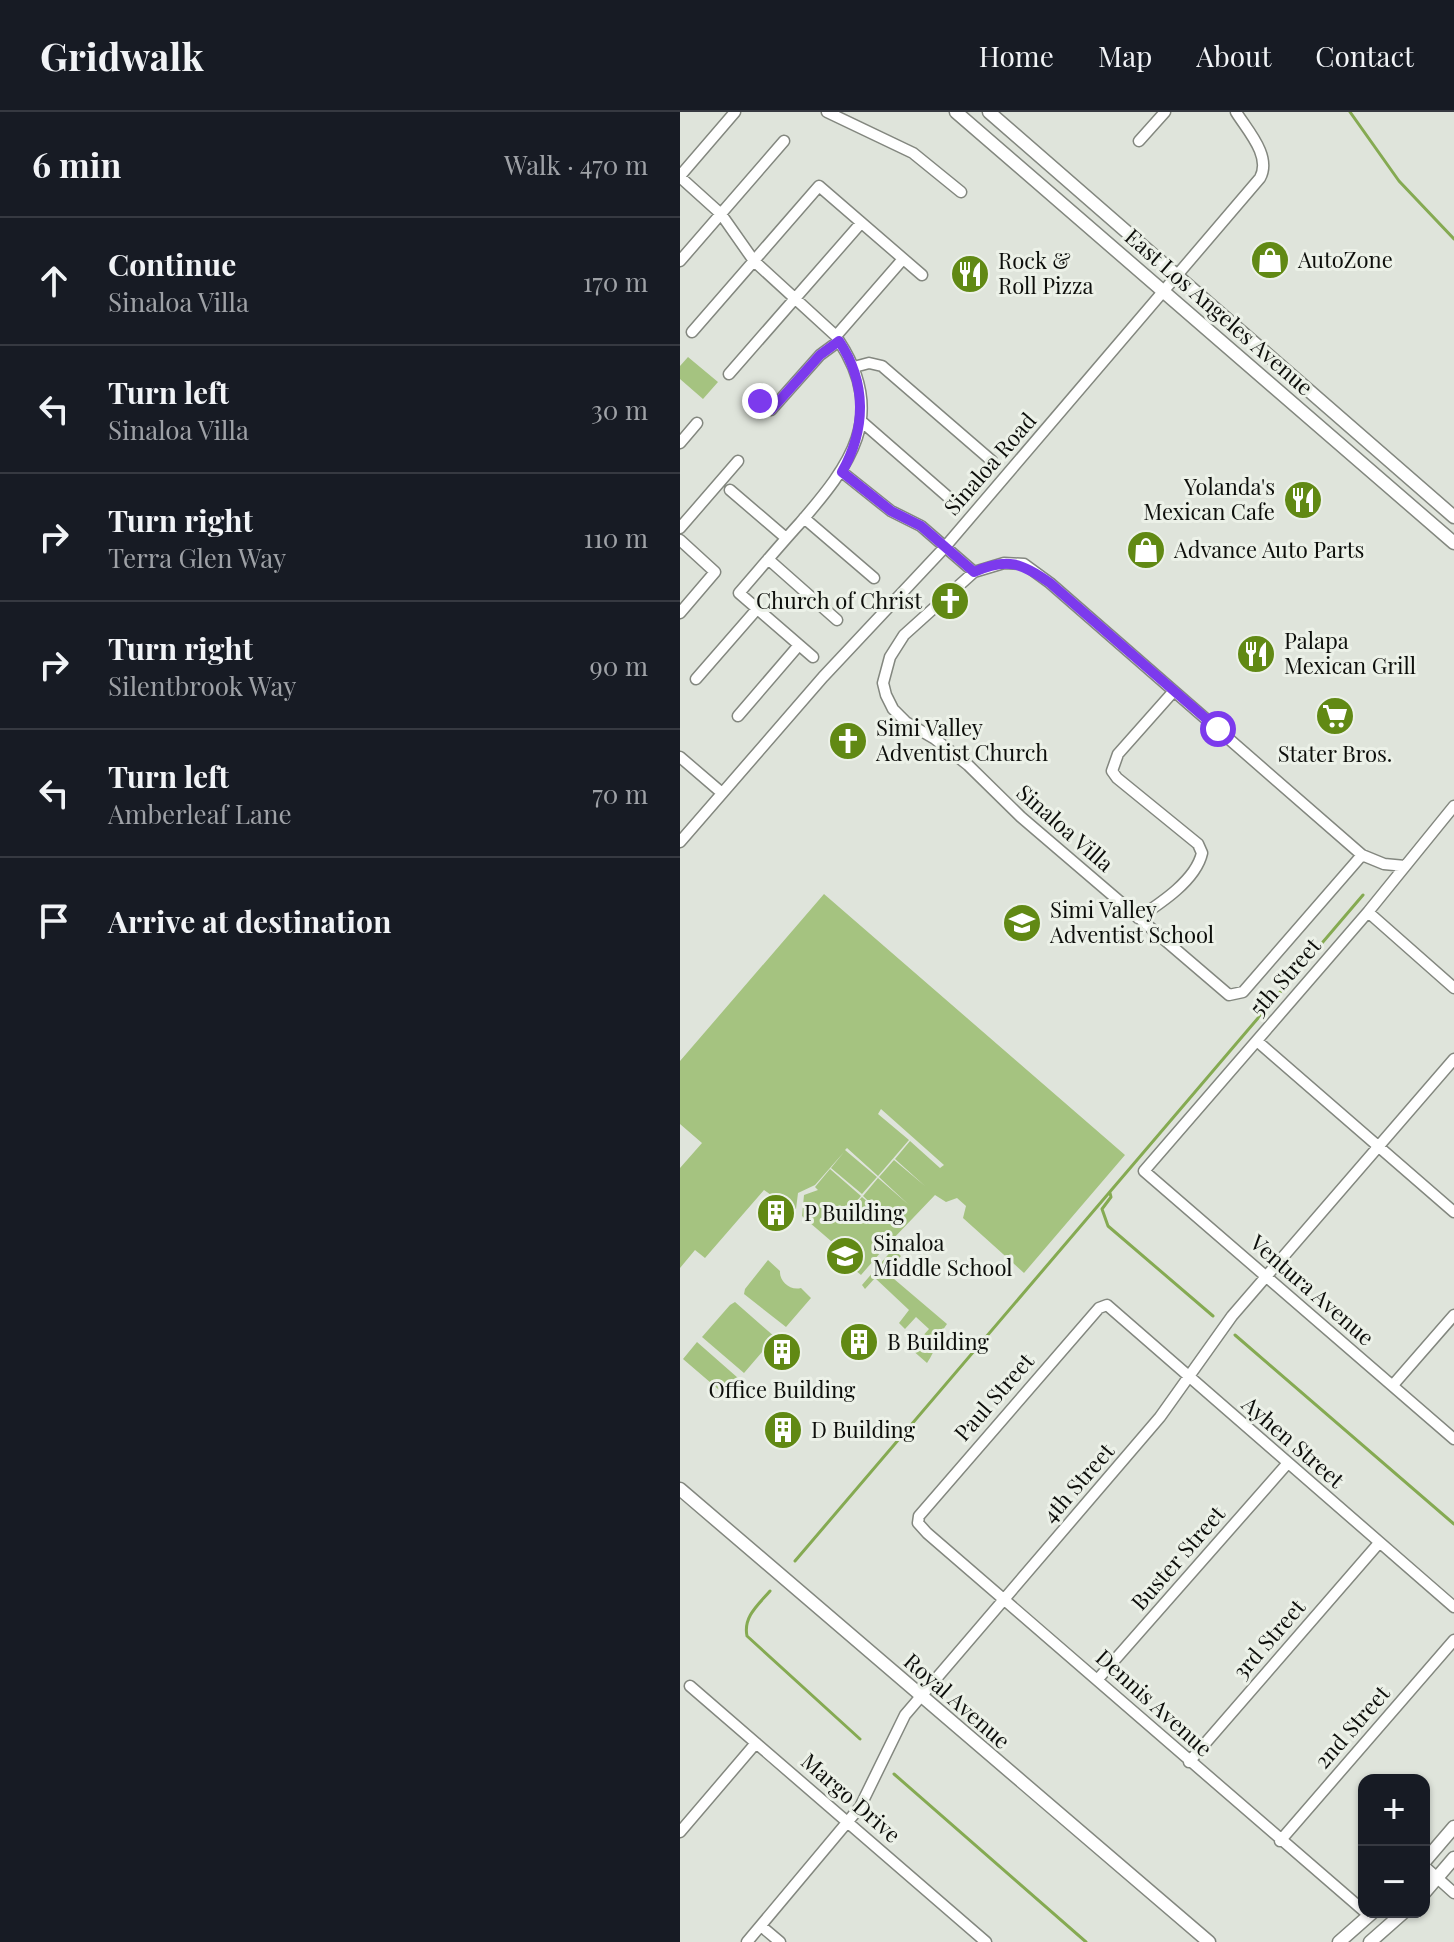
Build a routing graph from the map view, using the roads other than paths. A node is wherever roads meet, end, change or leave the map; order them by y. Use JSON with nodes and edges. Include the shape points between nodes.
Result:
{"nodes":[{"id":1,"x":735,"y":112,"type":"edge"},
{"id":2,"x":827,"y":112,"type":"edge"},
{"id":3,"x":956,"y":112,"type":"edge"},
{"id":4,"x":989,"y":112,"type":"edge"},
{"id":5,"x":1165,"y":112,"type":"edge"},
{"id":6,"x":1236,"y":112,"type":"edge"},
{"id":7,"x":784,"y":141,"type":"dead end"},
{"id":8,"x":1139,"y":141,"type":"dead end"},
{"id":9,"x":680,"y":176,"type":"edge"},
{"id":10,"x":961,"y":192,"type":"dead end"},
{"id":11,"x":721,"y":214,"type":"junction"},
{"id":12,"x":861,"y":223,"type":"junction"},
{"id":13,"x":903,"y":259,"type":"junction"},
{"id":14,"x":680,"y":261,"type":"edge"},
{"id":15,"x":754,"y":261,"type":"junction"},
{"id":16,"x":1177,"y":274,"type":"junction"},
{"id":17,"x":922,"y":275,"type":"dead end"},
{"id":18,"x":1164,"y":290,"type":"junction"},
{"id":19,"x":795,"y":298,"type":"junction"},
{"id":20,"x":692,"y":332,"type":"dead end"},
{"id":21,"x":838,"y":338,"type":"junction"},
{"id":22,"x":854,"y":367,"type":"junction"},
{"id":23,"x":729,"y":374,"type":"dead end"},
{"id":24,"x":760,"y":401,"type":"dead end"},
{"id":25,"x":861,"y":421,"type":"junction"},
{"id":26,"x":697,"y":423,"type":"dead end"},
{"id":27,"x":680,"y":443,"type":"edge"},
{"id":28,"x":738,"y":461,"type":"dead end"},
{"id":29,"x":992,"y":461,"type":"dead end"},
{"id":30,"x":842,"y":472,"type":"junction"},
{"id":31,"x":730,"y":490,"type":"dead end"},
{"id":32,"x":955,"y":503,"type":"dead end"},
{"id":33,"x":1454,"y":517,"type":"edge"},
{"id":34,"x":804,"y":518,"type":"junction"},
{"id":35,"x":680,"y":528,"type":"edge"},
{"id":36,"x":786,"y":538,"type":"junction"},
{"id":37,"x":680,"y":540,"type":"edge"},
{"id":38,"x":1454,"y":543,"type":"edge"},
{"id":39,"x":947,"y":548,"type":"junction"},
{"id":40,"x":768,"y":559,"type":"junction"},
{"id":41,"x":974,"y":572,"type":"junction"},
{"id":42,"x":874,"y":578,"type":"dead end"},
{"id":43,"x":757,"y":609,"type":"junction"},
{"id":44,"x":680,"y":613,"type":"edge"},
{"id":45,"x":837,"y":620,"type":"dead end"},
{"id":46,"x":799,"y":645,"type":"junction"},
{"id":47,"x":813,"y":657,"type":"dead end"},
{"id":48,"x":696,"y":679,"type":"dead end"},
{"id":49,"x":1173,"y":692,"type":"junction"},
{"id":50,"x":738,"y":716,"type":"dead end"},
{"id":51,"x":680,"y":757,"type":"edge"},
{"id":52,"x":722,"y":793,"type":"junction"},
{"id":53,"x":1454,"y":806,"type":"edge"},
{"id":54,"x":680,"y":842,"type":"edge"},
{"id":55,"x":1362,"y":855,"type":"junction"},
{"id":56,"x":1405,"y":866,"type":"junction"},
{"id":57,"x":1368,"y":912,"type":"junction"},
{"id":58,"x":1138,"y":918,"type":"junction"},
{"id":59,"x":1454,"y":988,"type":"edge"},
{"id":60,"x":1257,"y":1041,"type":"junction"},
{"id":61,"x":1454,"y":1059,"type":"edge"},
{"id":62,"x":1379,"y":1146,"type":"junction"},
{"id":63,"x":1144,"y":1171,"type":"joint"},
{"id":64,"x":1454,"y":1212,"type":"edge"},
{"id":65,"x":1266,"y":1276,"type":"junction"},
{"id":66,"x":1107,"y":1305,"type":"joint"},
{"id":67,"x":1454,"y":1315,"type":"edge"},
{"id":68,"x":1188,"y":1376,"type":"junction"},
{"id":69,"x":1393,"y":1385,"type":"junction"},
{"id":70,"x":1454,"y":1439,"type":"edge"},
{"id":71,"x":1287,"y":1464,"type":"junction"},
{"id":72,"x":680,"y":1489,"type":"edge"},
{"id":73,"x":918,"y":1523,"type":"joint"},
{"id":74,"x":1379,"y":1543,"type":"junction"},
{"id":75,"x":1005,"y":1598,"type":"junction"},
{"id":76,"x":1454,"y":1607,"type":"edge"},
{"id":77,"x":1454,"y":1640,"type":"edge"},
{"id":78,"x":1098,"y":1679,"type":"junction"},
{"id":79,"x":690,"y":1686,"type":"dead end"},
{"id":80,"x":920,"y":1696,"type":"junction"},
{"id":81,"x":756,"y":1743,"type":"junction"},
{"id":82,"x":1189,"y":1762,"type":"junction"},
{"id":83,"x":848,"y":1821,"type":"junction"},
{"id":84,"x":1454,"y":1827,"type":"edge"},
{"id":85,"x":680,"y":1832,"type":"edge"},
{"id":86,"x":1280,"y":1841,"type":"junction"},
{"id":87,"x":1430,"y":1857,"type":"edge"},
{"id":88,"x":1454,"y":1858,"type":"edge"},
{"id":89,"x":1430,"y":1870,"type":"edge"},
{"id":90,"x":1437,"y":1878,"type":"junction"},
{"id":91,"x":1430,"y":1886,"type":"edge"},
{"id":92,"x":1454,"y":1893,"type":"edge"},
{"id":93,"x":1358,"y":1904,"type":"edge"},
{"id":94,"x":1362,"y":1918,"type":"edge"},
{"id":95,"x":1397,"y":1918,"type":"edge"},
{"id":96,"x":761,"y":1926,"type":"junction"},
{"id":97,"x":747,"y":1942,"type":"edge"},
{"id":98,"x":780,"y":1942,"type":"edge"},
{"id":99,"x":986,"y":1942,"type":"edge"},
{"id":100,"x":1209,"y":1942,"type":"edge"},
{"id":101,"x":1339,"y":1942,"type":"edge"},
{"id":102,"x":1370,"y":1942,"type":"edge"}],
"edges":[{"from":1,"to":9,"type":"street"},
{"from":2,"to":10,"type":"street","via":[[913,153]]},
{"from":3,"to":18,"type":"main road","name":"East Los Angeles Avenue"},
{"from":4,"to":16,"type":"main road","name":"East Los Angeles Avenue"},
{"from":5,"to":8,"type":"street"},
{"from":6,"to":16,"type":"street","name":"Sinaloa Road","via":[[1263,157],[1264,171]]},
{"from":7,"to":11,"type":"street"},
{"from":9,"to":11,"type":"street"},
{"from":11,"to":14,"type":"street"},
{"from":11,"to":15,"type":"street"},
{"from":12,"to":13,"type":"street"},
{"from":12,"to":15,"type":"street","via":[[819,186]]},
{"from":12,"to":19,"type":"street"},
{"from":13,"to":17,"type":"street"},
{"from":13,"to":21,"type":"street"},
{"from":15,"to":19,"type":"street"},
{"from":15,"to":20,"type":"street"},
{"from":16,"to":18,"type":"street","name":"Sinaloa Road"},
{"from":16,"to":33,"type":"main road","name":"East Los Angeles Avenue"},
{"from":18,"to":38,"type":"main road","name":"East Los Angeles Avenue"},
{"from":18,"to":39,"type":"street","name":"Sinaloa Road"},
{"from":19,"to":21,"type":"street"},
{"from":19,"to":23,"type":"street"},
{"from":21,"to":22,"type":"street"},
{"from":21,"to":24,"type":"street","via":[[771,410]]},
{"from":22,"to":25,"type":"street"},
{"from":22,"to":29,"type":"street","via":[[882,366]]},
{"from":25,"to":30,"type":"street"},
{"from":25,"to":32,"type":"street"},
{"from":26,"to":27,"type":"street"},
{"from":28,"to":35,"type":"street"},
{"from":30,"to":34,"type":"street"},
{"from":30,"to":39,"type":"street"},
{"from":31,"to":36,"type":"street"},
{"from":34,"to":36,"type":"street"},
{"from":34,"to":42,"type":"street"},
{"from":36,"to":40,"type":"street"},
{"from":37,"to":44,"type":"street","via":[[715,572]]},
{"from":39,"to":41,"type":"street"},
{"from":39,"to":52,"type":"street","name":"Sinaloa Road","via":[[830,669]]},
{"from":40,"to":43,"type":"street","via":[[739,593]]},
{"from":40,"to":45,"type":"street"},
{"from":41,"to":49,"type":"street","name":"Sinaloa Villa","via":[[1004,563],[1024,564]]},
{"from":41,"to":58,"type":"street","name":"Sinaloa Villa","via":[[904,635],[890,657],[883,683],[886,695],[906,722],[968,765]]},
{"from":43,"to":46,"type":"street"},
{"from":43,"to":48,"type":"street"},
{"from":46,"to":47,"type":"street"},
{"from":46,"to":50,"type":"street"},
{"from":49,"to":55,"type":"street","name":"Sinaloa Villa"},
{"from":49,"to":58,"type":"street","via":[[1118,754],[1112,771],[1202,853],[1194,871]]},
{"from":51,"to":52,"type":"street"},
{"from":52,"to":54,"type":"street","name":"Sinaloa Road"},
{"from":53,"to":56,"type":"street","name":"5th Street"},
{"from":55,"to":56,"type":"street","name":"Sinaloa Villa"},
{"from":55,"to":58,"type":"street","name":"Sinaloa Villa","via":[[1235,995],[1222,990]]},
{"from":56,"to":57,"type":"street","name":"5th Street"},
{"from":57,"to":59,"type":"street"},
{"from":57,"to":60,"type":"street","name":"5th Street"},
{"from":60,"to":62,"type":"street"},
{"from":60,"to":63,"type":"street","name":"5th Street"},
{"from":61,"to":62,"type":"street","name":"4th Street"},
{"from":62,"to":64,"type":"street"},
{"from":62,"to":65,"type":"street","name":"4th Street"},
{"from":63,"to":65,"type":"street","name":"Ventura Avenue"},
{"from":65,"to":68,"type":"street","name":"4th Street"},
{"from":65,"to":69,"type":"street","name":"Ventura Avenue"},
{"from":66,"to":68,"type":"street","name":"Ayhen Street"},
{"from":66,"to":73,"type":"street","name":"Paul Street","via":[[924,1509]]},
{"from":67,"to":69,"type":"street"},
{"from":68,"to":71,"type":"street","name":"Ayhen Street"},
{"from":68,"to":75,"type":"street","name":"4th Street","via":[[1160,1417]]},
{"from":69,"to":70,"type":"street","name":"Ventura Avenue"},
{"from":71,"to":74,"type":"street","name":"Ayhen Street"},
{"from":71,"to":78,"type":"street","name":"Buster Street"},
{"from":72,"to":80,"type":"main road","name":"Royal Avenue"},
{"from":73,"to":75,"type":"street","name":"Dennis Avenue"},
{"from":74,"to":76,"type":"street","name":"Ayhen Street"},
{"from":74,"to":82,"type":"street","name":"3rd Street"},
{"from":75,"to":78,"type":"street","name":"Dennis Avenue"},
{"from":75,"to":80,"type":"street","name":"4th Street"},
{"from":77,"to":86,"type":"street","name":"2nd Street"},
{"from":78,"to":82,"type":"street","name":"Dennis Avenue"},
{"from":79,"to":81,"type":"street","name":"Margo Drive"},
{"from":80,"to":83,"type":"street","name":"4th Street","via":[[896,1728],[870,1789]]},
{"from":80,"to":100,"type":"main road","name":"Royal Avenue"},
{"from":81,"to":83,"type":"street","name":"Margo Drive"},
{"from":81,"to":85,"type":"street"},
{"from":82,"to":86,"type":"street","name":"Dennis Avenue"},
{"from":83,"to":96,"type":"street","name":"4th Street"},
{"from":83,"to":99,"type":"street","name":"Margo Drive"},
{"from":84,"to":87,"type":"main road"},
{"from":86,"to":93,"type":"street","name":"Dennis Avenue"},
{"from":88,"to":90,"type":"main road"},
{"from":89,"to":90,"type":"street"},
{"from":90,"to":91,"type":"main road"},
{"from":90,"to":92,"type":"street"},
{"from":94,"to":101,"type":"main road"},
{"from":95,"to":102,"type":"main road"},
{"from":96,"to":97,"type":"street","name":"4th Street"},
{"from":96,"to":98,"type":"street"}]}
